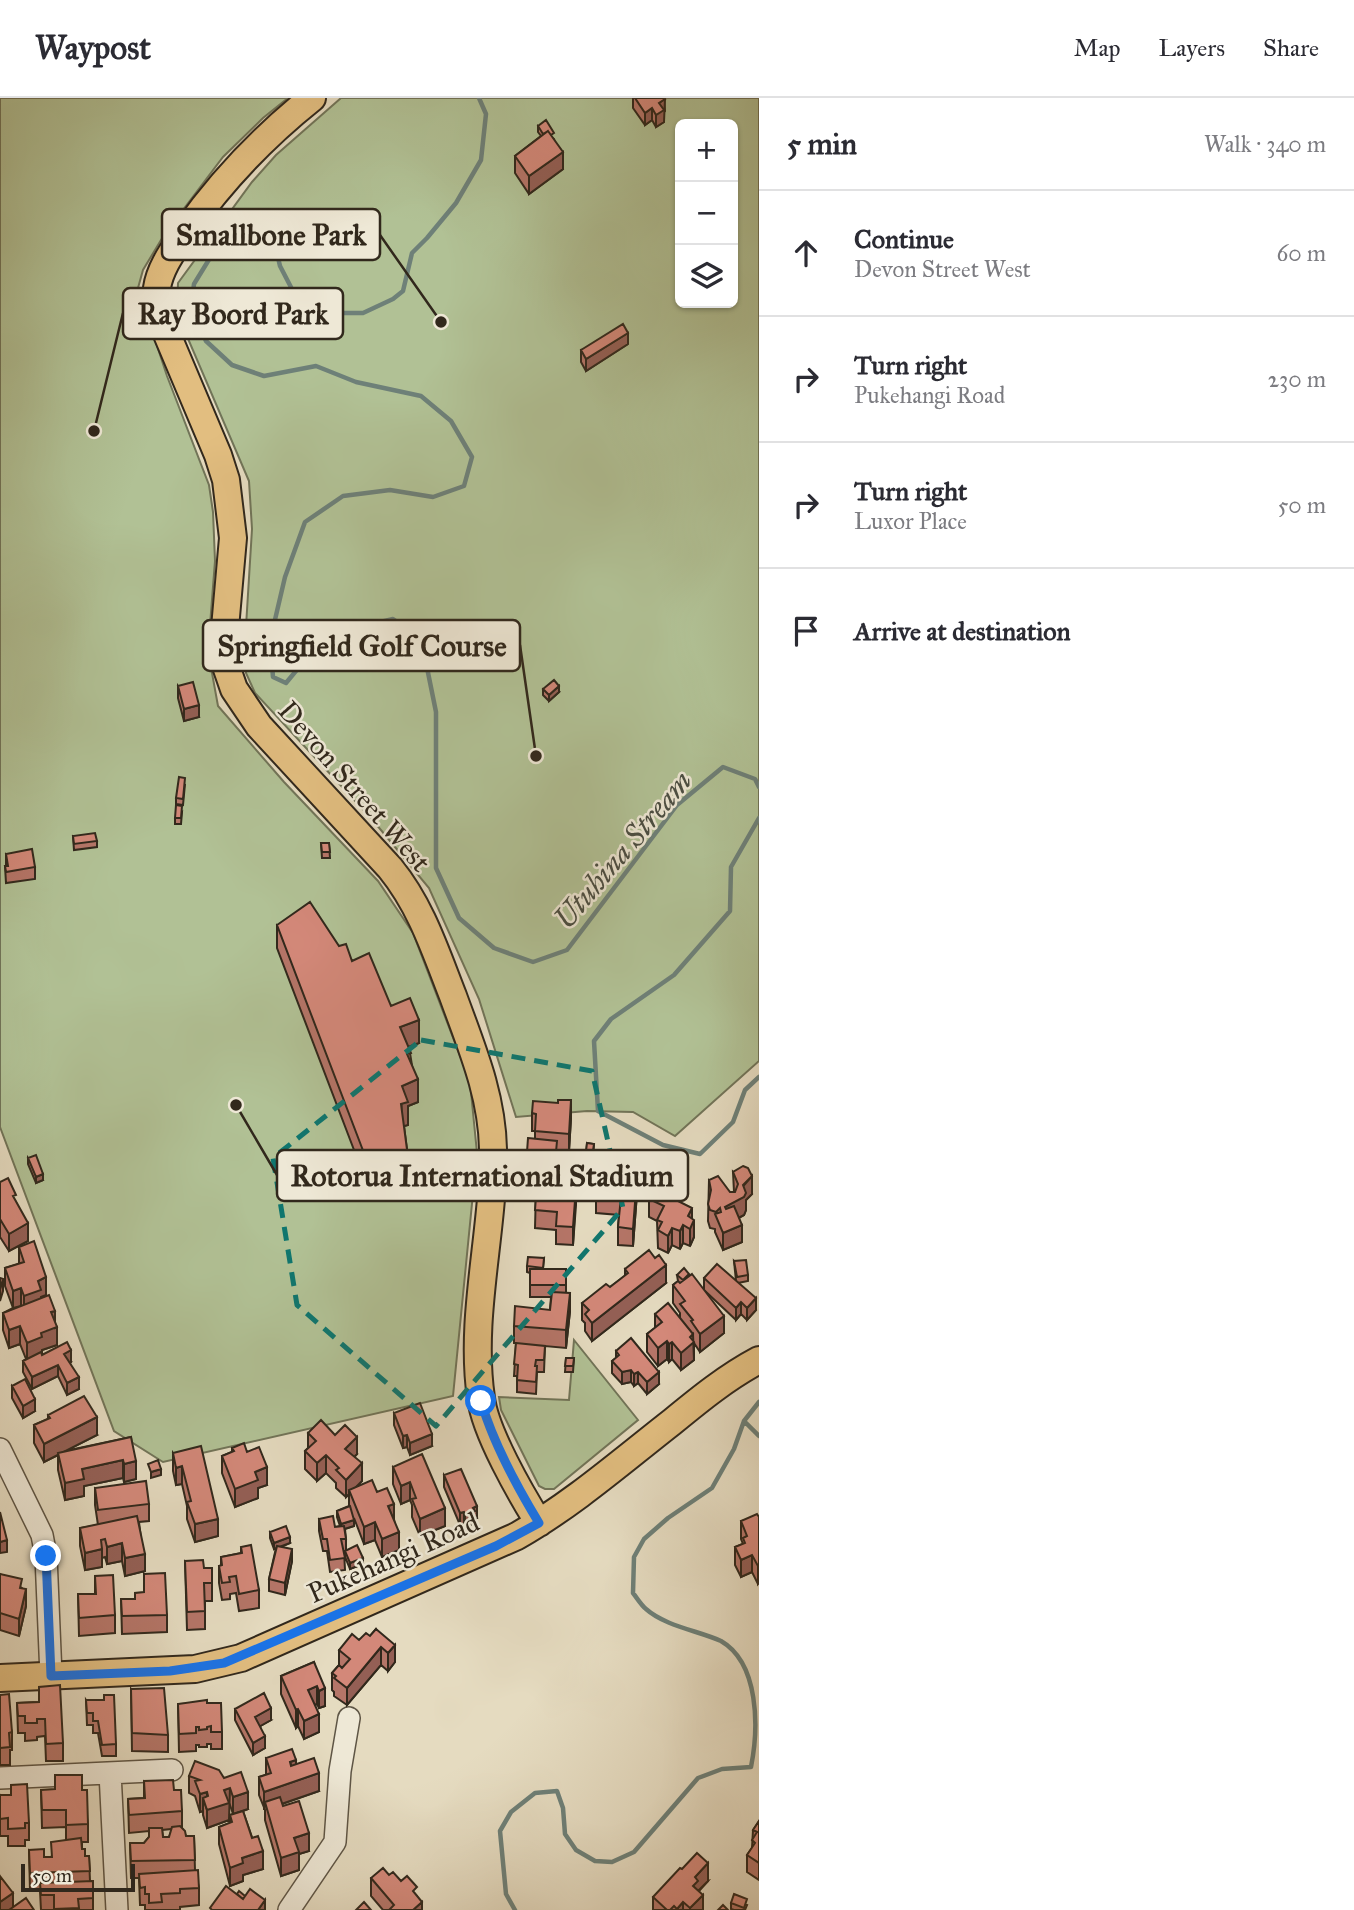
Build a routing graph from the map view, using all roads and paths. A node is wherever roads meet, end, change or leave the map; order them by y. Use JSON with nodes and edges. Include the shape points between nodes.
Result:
{"nodes":[{"id":1,"x":312,"y":98,"type":"edge"},
{"id":2,"x":759,"y":1360,"type":"edge"},
{"id":3,"x":0,"y":1449,"type":"edge"},
{"id":4,"x":539,"y":1523,"type":"junction"},
{"id":5,"x":51,"y":1676,"type":"junction"},
{"id":6,"x":0,"y":1678,"type":"edge"},
{"id":7,"x":349,"y":1718,"type":"dead end"},
{"id":8,"x":172,"y":1770,"type":"dead end"},
{"id":9,"x":110,"y":1773,"type":"junction"},
{"id":10,"x":0,"y":1778,"type":"edge"},
{"id":11,"x":117,"y":1910,"type":"edge"},
{"id":12,"x":289,"y":1910,"type":"edge"}],
"edges":[{"from":1,"to":4,"type":"main road","name":"Devon Street West","via":[[256,145],[196,217],[161,273],[157,306],[226,480],[233,538],[224,639],[234,689],[259,726],[407,890],[426,925],[481,1073],[493,1150],[477,1357],[481,1401],[487,1423]]},
{"from":2,"to":4,"type":"main road","name":"Pukehangi Road","via":[[722,1382]]},
{"from":3,"to":5,"type":"street","via":[[42,1535]]},
{"from":4,"to":5,"type":"main road","name":"Pukehangi Road","via":[[496,1546],[224,1663],[170,1671]]},
{"from":5,"to":6,"type":"main road","name":"Pukehangi Road"},
{"from":7,"to":12,"type":"street","via":[[335,1842]]},
{"from":8,"to":9,"type":"street"},
{"from":9,"to":10,"type":"street"},
{"from":9,"to":11,"type":"street"}]}
